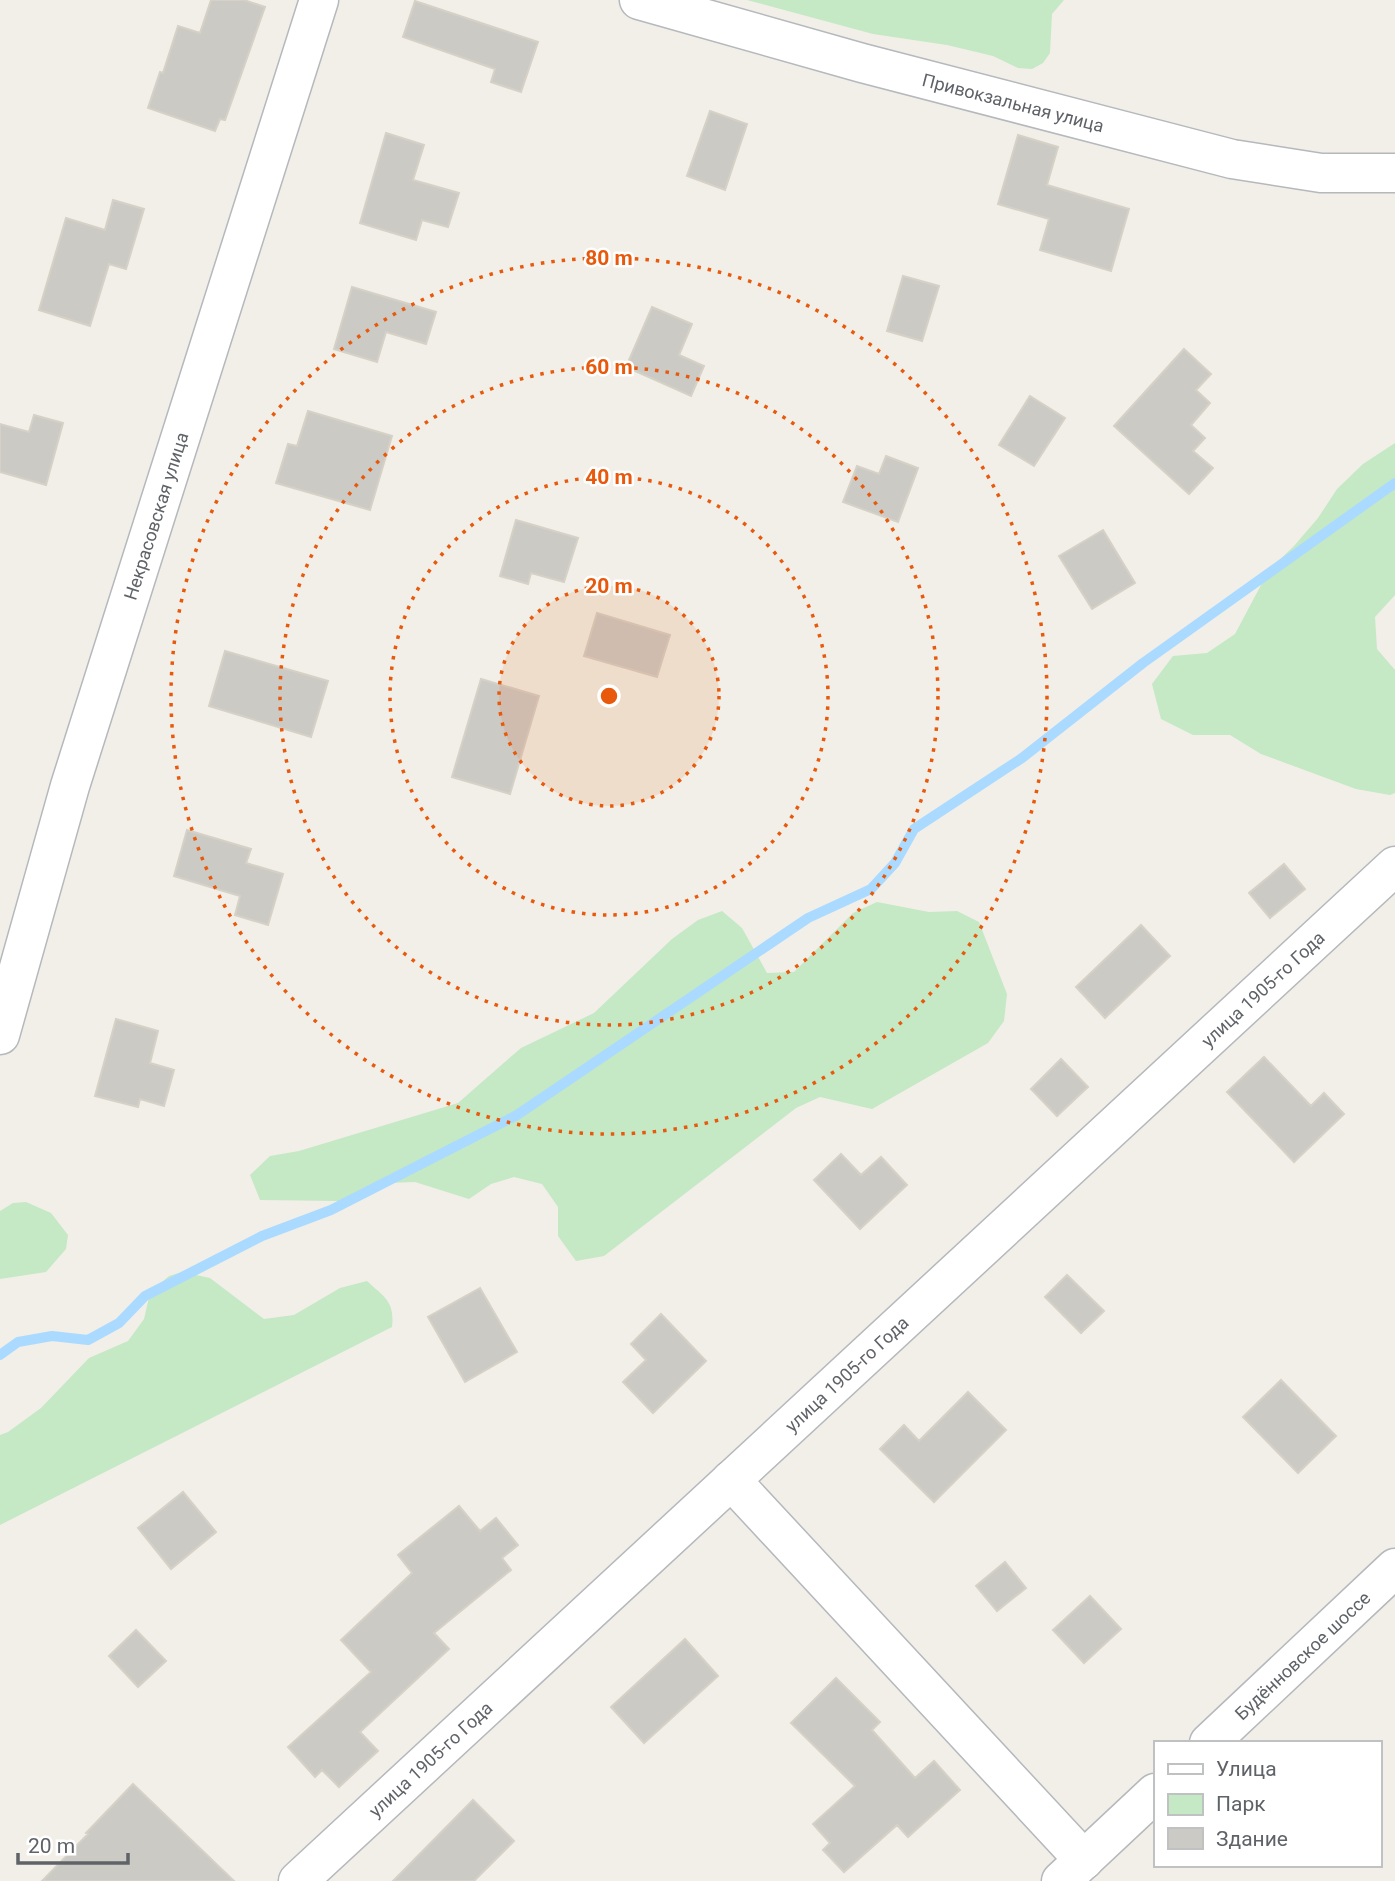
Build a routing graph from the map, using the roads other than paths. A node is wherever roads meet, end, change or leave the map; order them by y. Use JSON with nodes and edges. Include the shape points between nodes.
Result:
{"nodes":[{"id":1,"x":319,"y":0,"type":"edge"},
{"id":2,"x":639,"y":0,"type":"edge"},
{"id":3,"x":1395,"y":173,"type":"edge"},
{"id":4,"x":1395,"y":866,"type":"edge"},
{"id":5,"x":0,"y":1035,"type":"edge"},
{"id":6,"x":731,"y":1480,"type":"junction"},
{"id":7,"x":1395,"y":1568,"type":"edge"},
{"id":8,"x":1211,"y":1741,"type":"edge"},
{"id":9,"x":1154,"y":1794,"type":"edge"},
{"id":10,"x":1073,"y":1870,"type":"edge"},
{"id":11,"x":298,"y":1881,"type":"edge"}],
"edges":[{"from":1,"to":5,"type":"street","name":"Некрасовская улица","via":[[70,786]]},
{"from":2,"to":3,"type":"street","name":"Привокзальная улица","via":[[862,64],[1232,159],[1321,173]]},
{"from":4,"to":6,"type":"street","name":"улица 1905-го Года"},
{"from":6,"to":10,"type":"street"},
{"from":6,"to":11,"type":"street","name":"улица 1905-го Года"},
{"from":7,"to":8,"type":"street","name":"Будённовское шоссе"},
{"from":9,"to":10,"type":"street"}]}
